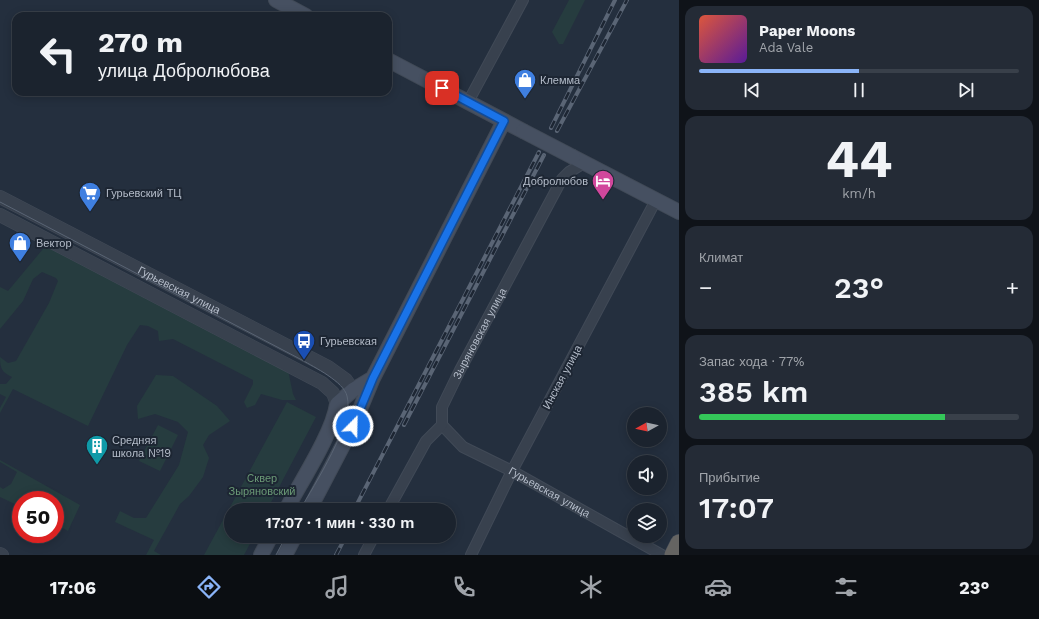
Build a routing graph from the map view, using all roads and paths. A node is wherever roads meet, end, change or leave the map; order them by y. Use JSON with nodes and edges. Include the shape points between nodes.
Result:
{"nodes":[{"id":1,"x":276,"y":0,"type":"edge"},
{"id":2,"x":523,"y":0,"type":"edge"},
{"id":3,"x":298,"y":12,"type":"edge"},
{"id":4,"x":392,"y":62,"type":"edge"},
{"id":5,"x":468,"y":102,"type":"junction"},
{"id":6,"x":504,"y":121,"type":"junction"},
{"id":7,"x":578,"y":160,"type":"junction"},
{"id":8,"x":0,"y":197,"type":"edge"},
{"id":9,"x":656,"y":200,"type":"junction"},
{"id":10,"x":679,"y":212,"type":"edge"},
{"id":11,"x":0,"y":215,"type":"edge"},
{"id":12,"x":373,"y":378,"type":"junction"},
{"id":13,"x":353,"y":390,"type":"junction"},
{"id":14,"x":336,"y":404,"type":"junction"},
{"id":15,"x":442,"y":425,"type":"junction"},
{"id":16,"x":353,"y":426,"type":"junction"},
{"id":17,"x":512,"y":471,"type":"junction"},
{"id":18,"x":290,"y":503,"type":"edge"},
{"id":19,"x":313,"y":503,"type":"edge"},
{"id":20,"x":392,"y":503,"type":"edge"},
{"id":21,"x":267,"y":543,"type":"edge"},
{"id":22,"x":291,"y":543,"type":"edge"},
{"id":23,"x":370,"y":543,"type":"edge"},
{"id":24,"x":679,"y":543,"type":"edge"},
{"id":25,"x":261,"y":555,"type":"edge"},
{"id":26,"x":285,"y":555,"type":"edge"},
{"id":27,"x":364,"y":555,"type":"edge"},
{"id":28,"x":471,"y":555,"type":"edge"},
{"id":29,"x":662,"y":555,"type":"edge"},
{"id":30,"x":673,"y":555,"type":"edge"}],
"edges":[{"from":1,"to":3,"type":"main road"},
{"from":2,"to":5,"type":"street"},
{"from":4,"to":5,"type":"main road"},
{"from":5,"to":6,"type":"main road"},
{"from":6,"to":7,"type":"main road","bridge":true},
{"from":6,"to":12,"type":"main road"},
{"from":7,"to":9,"type":"main road"},
{"from":7,"to":15,"type":"street","name":"Зыряновская улица","via":[[558,186],[460,370],[442,408]]},
{"from":8,"to":13,"type":"street","name":"Гурьевская улица","via":[[328,367],[346,380]]},
{"from":9,"to":10,"type":"main road"},
{"from":9,"to":17,"type":"street","name":"Инская улица"},
{"from":11,"to":14,"type":"street","name":"Гурьевская улица","via":[[322,383],[333,392]]},
{"from":12,"to":13,"type":"main road"},
{"from":12,"to":16,"type":"main road"},
{"from":13,"to":14,"type":"main road"},
{"from":13,"to":16,"type":"main road"},
{"from":14,"to":18,"type":"main road","via":[[336,413],[325,438]]},
{"from":15,"to":17,"type":"street","name":"Гурьевская улица","via":[[463,447]]},
{"from":15,"to":20,"type":"street","via":[[426,441]]},
{"from":16,"to":19,"type":"main road"},
{"from":17,"to":28,"type":"street","name":"Инская улица"},
{"from":17,"to":29,"type":"street","name":"Гурьевская улица"},
{"from":21,"to":25,"type":"main road"},
{"from":22,"to":26,"type":"main road"},
{"from":23,"to":27,"type":"street"},
{"from":24,"to":30,"type":"highway"}]}
